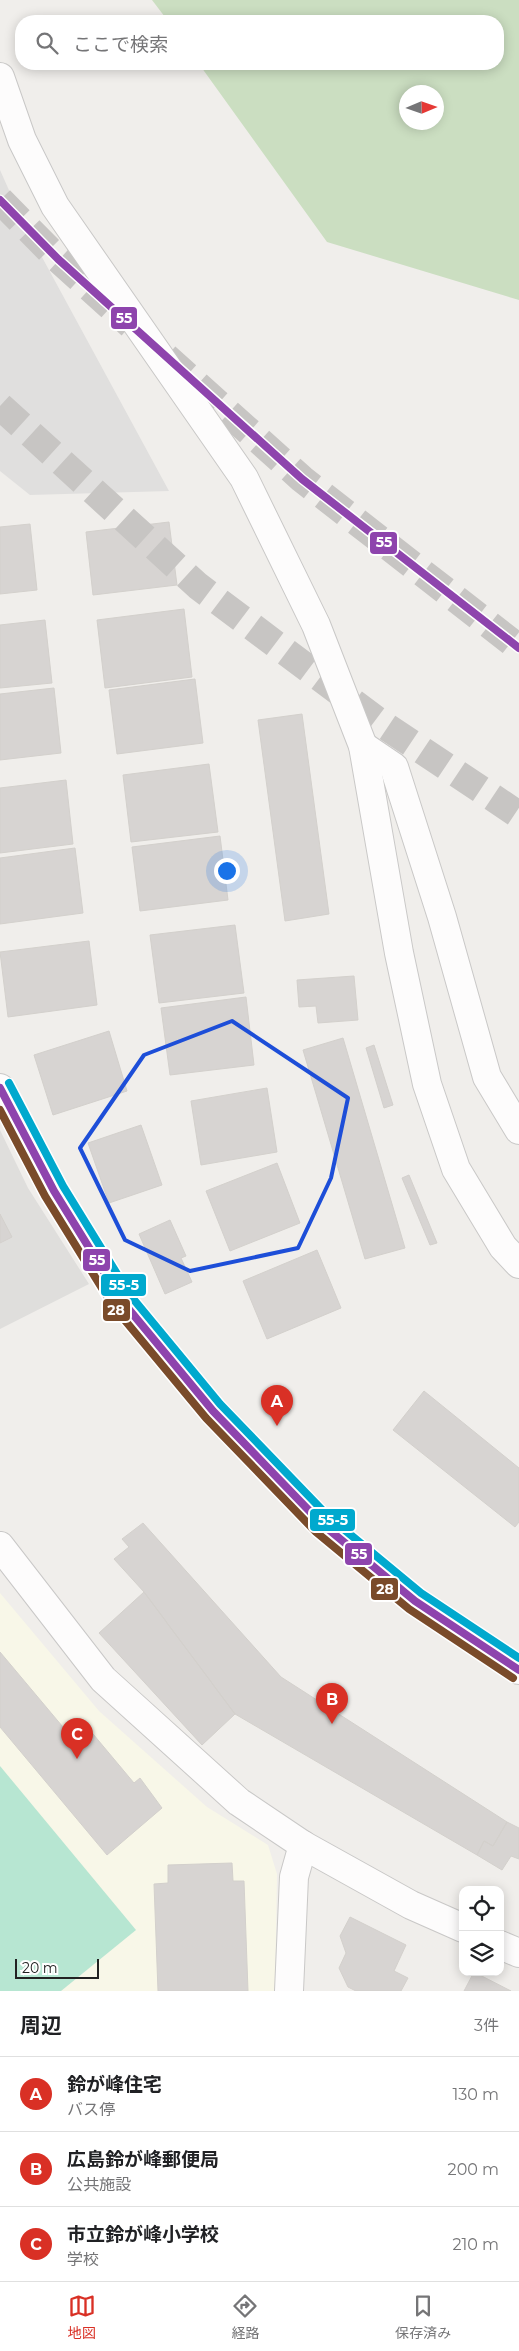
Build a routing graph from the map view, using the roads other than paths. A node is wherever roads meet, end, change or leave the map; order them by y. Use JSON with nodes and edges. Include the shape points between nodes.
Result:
{"nodes":[{"id":1,"x":0,"y":77,"type":"edge"},
{"id":2,"x":363,"y":746,"type":"junction"},
{"id":3,"x":0,"y":1088,"type":"edge"},
{"id":4,"x":519,"y":1130,"type":"edge"},
{"id":5,"x":519,"y":1264,"type":"edge"},
{"id":6,"x":0,"y":1546,"type":"edge"},
{"id":7,"x":519,"y":1670,"type":"edge"},
{"id":8,"x":303,"y":1845,"type":"junction"},
{"id":9,"x":459,"y":1926,"type":"edge"},
{"id":10,"x":504,"y":1947,"type":"edge"},
{"id":11,"x":519,"y":1953,"type":"edge"},
{"id":12,"x":289,"y":1991,"type":"edge"}],
"edges":[{"from":1,"to":2,"type":"street","via":[[22,140],[55,206],[244,478],[316,625]]},
{"from":2,"to":4,"type":"street","via":[[394,767],[442,917],[487,1077]]},
{"from":2,"to":5,"type":"street","via":[[399,953],[427,1084],[456,1169],[503,1247]]},
{"from":3,"to":7,"type":"street","via":[[54,1191],[122,1301],[213,1411],[322,1524],[415,1601]]},
{"from":6,"to":8,"type":"street","via":[[103,1679],[239,1802]]},
{"from":8,"to":9,"type":"street","via":[[411,1905]]},
{"from":8,"to":12,"type":"street","via":[[294,1877]]},
{"from":10,"to":11,"type":"street"}]}
